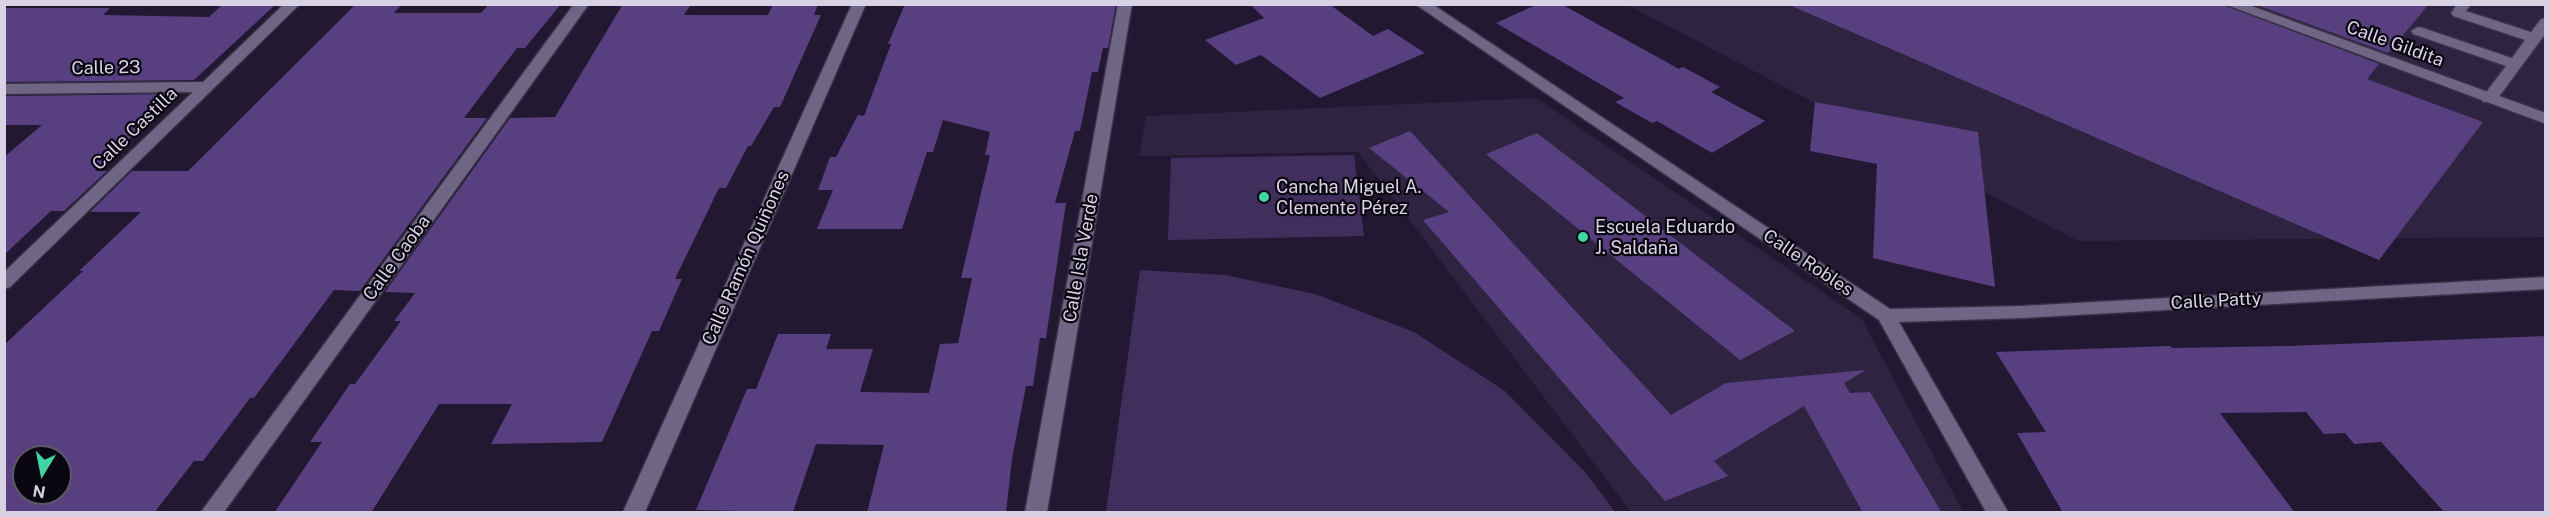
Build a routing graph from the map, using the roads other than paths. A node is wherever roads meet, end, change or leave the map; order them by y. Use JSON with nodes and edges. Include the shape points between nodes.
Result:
{"nodes":[{"id":1,"x":293,"y":4,"type":"edge"},
{"id":2,"x":582,"y":4,"type":"edge"},
{"id":3,"x":859,"y":4,"type":"edge"},
{"id":4,"x":1125,"y":4,"type":"edge"},
{"id":5,"x":1422,"y":4,"type":"edge"},
{"id":6,"x":2231,"y":4,"type":"edge"},
{"id":7,"x":2464,"y":4,"type":"edge"},
{"id":8,"x":2546,"y":22,"type":"edge"},
{"id":9,"x":2418,"y":31,"type":"dead end"},
{"id":10,"x":2534,"y":38,"type":"junction"},
{"id":11,"x":2514,"y":64,"type":"junction"},
{"id":12,"x":207,"y":87,"type":"junction"},
{"id":13,"x":4,"y":89,"type":"edge"},
{"id":14,"x":2489,"y":99,"type":"junction"},
{"id":15,"x":2546,"y":119,"type":"edge"},
{"id":16,"x":4,"y":283,"type":"edge"},
{"id":17,"x":2546,"y":283,"type":"edge"},
{"id":18,"x":1886,"y":316,"type":"junction"},
{"id":19,"x":212,"y":513,"type":"edge"},
{"id":20,"x":634,"y":513,"type":"edge"},
{"id":21,"x":1036,"y":513,"type":"edge"},
{"id":22,"x":1997,"y":513,"type":"edge"}],
"edges":[{"from":1,"to":12,"type":"street","name":"Calle Castilla"},
{"from":2,"to":19,"type":"street","name":"Calle Caoba"},
{"from":3,"to":20,"type":"street","name":"Calle Ramón Quiñones"},
{"from":4,"to":21,"type":"street","name":"Calle Isla Verde"},
{"from":5,"to":18,"type":"street","name":"Calle Robles"},
{"from":6,"to":14,"type":"street","name":"Calle Gildita"},
{"from":7,"to":10,"type":"street","via":[[2458,13]]},
{"from":8,"to":10,"type":"street"},
{"from":9,"to":11,"type":"street"},
{"from":10,"to":11,"type":"street"},
{"from":11,"to":14,"type":"street"},
{"from":12,"to":13,"type":"street","name":"Calle 23"},
{"from":12,"to":16,"type":"street","name":"Calle Castilla"},
{"from":14,"to":15,"type":"street","name":"Calle Gildita"},
{"from":17,"to":18,"type":"street","name":"Calle Patty"},
{"from":18,"to":22,"type":"street","name":"Calle Robles"}]}
